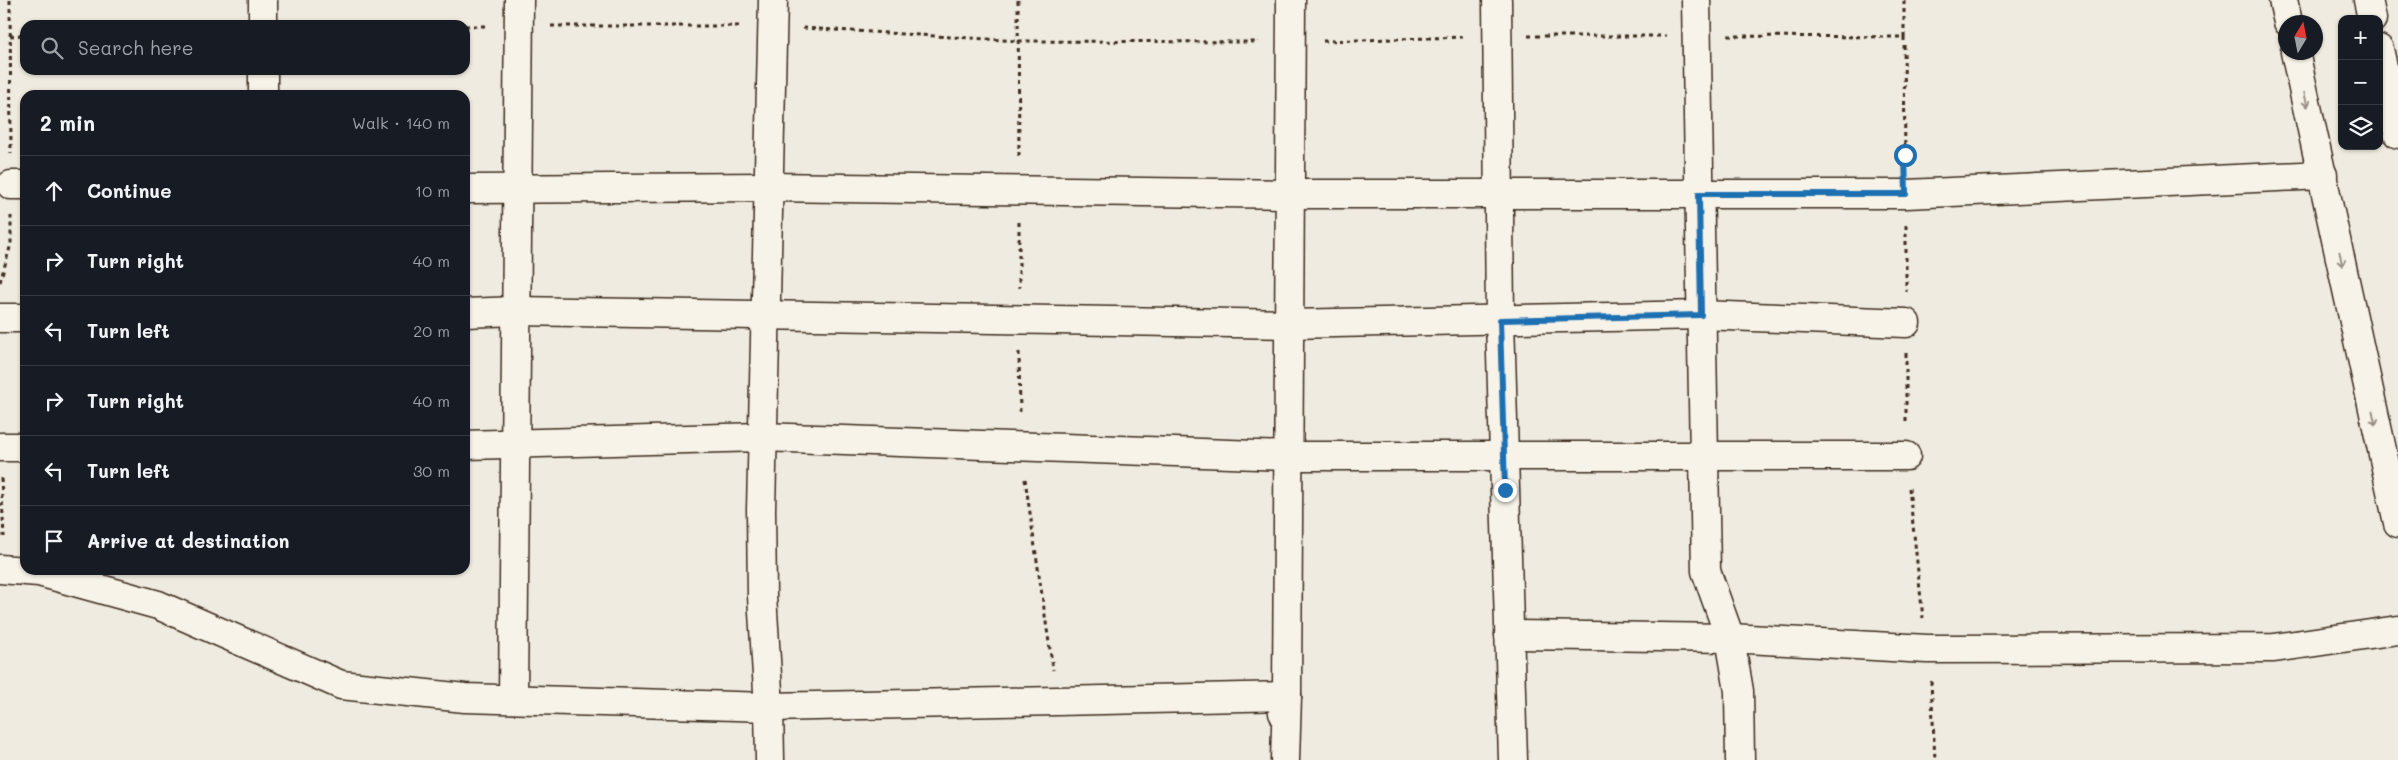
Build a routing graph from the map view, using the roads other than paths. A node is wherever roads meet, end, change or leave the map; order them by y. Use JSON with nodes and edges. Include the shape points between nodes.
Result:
{"nodes":[{"id":1,"x":263,"y":0,"type":"edge"},
{"id":2,"x":1291,"y":0,"type":"edge"},
{"id":3,"x":1497,"y":0,"type":"edge"},
{"id":4,"x":1696,"y":0,"type":"edge"},
{"id":5,"x":2283,"y":0,"type":"edge"},
{"id":6,"x":2368,"y":0,"type":"edge"},
{"id":7,"x":519,"y":13,"type":"edge"},
{"id":8,"x":773,"y":13,"type":"edge"},
{"id":9,"x":2286,"y":15,"type":"edge"},
{"id":10,"x":2371,"y":15,"type":"edge"},
{"id":11,"x":263,"y":20,"type":"edge"},
{"id":12,"x":2386,"y":55,"type":"edge"},
{"id":13,"x":2297,"y":60,"type":"edge"},
{"id":14,"x":263,"y":75,"type":"edge"},
{"id":15,"x":263,"y":90,"type":"edge"},
{"id":16,"x":2398,"y":134,"type":"edge"},
{"id":17,"x":2323,"y":175,"type":"junction"},
{"id":18,"x":768,"y":187,"type":"junction"},
{"id":19,"x":470,"y":189,"type":"edge"},
{"id":20,"x":518,"y":190,"type":"junction"},
{"id":21,"x":1290,"y":194,"type":"junction"},
{"id":22,"x":1699,"y":194,"type":"junction"},
{"id":23,"x":1499,"y":195,"type":"junction"},
{"id":24,"x":516,"y":311,"type":"junction"},
{"id":25,"x":470,"y":313,"type":"edge"},
{"id":26,"x":765,"y":315,"type":"junction"},
{"id":27,"x":1701,"y":315,"type":"junction"},
{"id":28,"x":0,"y":318,"type":"edge"},
{"id":29,"x":20,"y":318,"type":"edge"},
{"id":30,"x":1500,"y":320,"type":"junction"},
{"id":31,"x":1906,"y":323,"type":"road end"},
{"id":32,"x":1289,"y":324,"type":"junction"},
{"id":33,"x":762,"y":437,"type":"junction"},
{"id":34,"x":470,"y":445,"type":"edge"},
{"id":35,"x":515,"y":445,"type":"junction"},
{"id":36,"x":20,"y":450,"type":"edge"},
{"id":37,"x":1504,"y":454,"type":"junction"},
{"id":38,"x":1288,"y":456,"type":"junction"},
{"id":39,"x":1704,"y":456,"type":"junction"},
{"id":40,"x":1906,"y":456,"type":"road end"},
{"id":41,"x":0,"y":460,"type":"edge"},
{"id":42,"x":2398,"y":523,"type":"edge"},
{"id":43,"x":3,"y":569,"type":"edge"},
{"id":44,"x":20,"y":570,"type":"edge"},
{"id":45,"x":50,"y":575,"type":"edge"},
{"id":46,"x":2398,"y":630,"type":"edge"},
{"id":47,"x":1509,"y":635,"type":"junction"},
{"id":48,"x":1730,"y":638,"type":"junction"},
{"id":49,"x":1286,"y":696,"type":"junction"},
{"id":50,"x":513,"y":700,"type":"junction"},
{"id":51,"x":769,"y":706,"type":"junction"},
{"id":52,"x":770,"y":760,"type":"edge"},
{"id":53,"x":1272,"y":760,"type":"edge"},
{"id":54,"x":1285,"y":760,"type":"edge"},
{"id":55,"x":1513,"y":760,"type":"edge"},
{"id":56,"x":1740,"y":760,"type":"edge"}],
"edges":[{"from":1,"to":11,"type":"street"},
{"from":2,"to":21,"type":"street"},
{"from":3,"to":23,"type":"street"},
{"from":4,"to":22,"type":"street"},
{"from":5,"to":9,"type":"street"},
{"from":6,"to":10,"type":"street"},
{"from":7,"to":20,"type":"street"},
{"from":8,"to":18,"type":"street"},
{"from":12,"to":16,"type":"street"},
{"from":13,"to":17,"type":"street","one_way":true},
{"from":14,"to":15,"type":"street"},
{"from":17,"to":22,"type":"street","via":[[1906,194]]},
{"from":17,"to":42,"type":"street","one_way":true},
{"from":18,"to":20,"type":"street"},
{"from":18,"to":21,"type":"street"},
{"from":18,"to":26,"type":"street"},
{"from":19,"to":20,"type":"street"},
{"from":20,"to":24,"type":"street"},
{"from":21,"to":23,"type":"street"},
{"from":21,"to":32,"type":"street"},
{"from":22,"to":23,"type":"street"},
{"from":22,"to":27,"type":"street"},
{"from":23,"to":30,"type":"street"},
{"from":24,"to":25,"type":"street"},
{"from":24,"to":26,"type":"street"},
{"from":24,"to":35,"type":"street"},
{"from":26,"to":32,"type":"street"},
{"from":26,"to":33,"type":"street"},
{"from":27,"to":30,"type":"street"},
{"from":27,"to":31,"type":"street"},
{"from":27,"to":39,"type":"street"},
{"from":28,"to":29,"type":"street"},
{"from":30,"to":32,"type":"street"},
{"from":30,"to":37,"type":"street"},
{"from":32,"to":38,"type":"street"},
{"from":33,"to":35,"type":"street"},
{"from":33,"to":38,"type":"street"},
{"from":33,"to":51,"type":"street","via":[[762,596]]},
{"from":34,"to":35,"type":"street"},
{"from":35,"to":50,"type":"street"},
{"from":36,"to":41,"type":"street"},
{"from":37,"to":38,"type":"street"},
{"from":37,"to":39,"type":"street"},
{"from":37,"to":47,"type":"street"},
{"from":38,"to":49,"type":"street"},
{"from":39,"to":40,"type":"street"},
{"from":39,"to":48,"type":"street","via":[[1706,571]]},
{"from":43,"to":44,"type":"street"},
{"from":45,"to":50,"type":"street","via":[[158,605],[341,685]]},
{"from":46,"to":48,"type":"street","via":[[2274,648],[1927,649]]},
{"from":47,"to":48,"type":"street"},
{"from":47,"to":55,"type":"street"},
{"from":48,"to":56,"type":"street","via":[[1739,691]]},
{"from":49,"to":51,"type":"street"},
{"from":49,"to":53,"type":"street"},
{"from":49,"to":54,"type":"street"},
{"from":50,"to":51,"type":"street"},
{"from":51,"to":52,"type":"street"}]}
